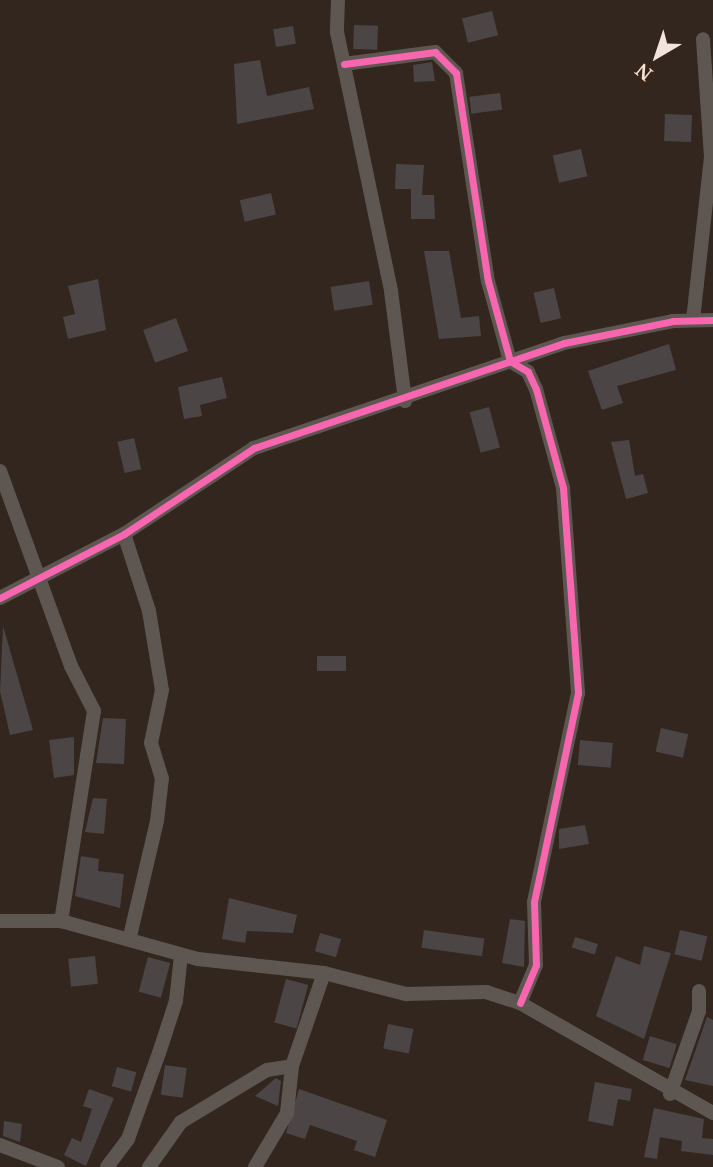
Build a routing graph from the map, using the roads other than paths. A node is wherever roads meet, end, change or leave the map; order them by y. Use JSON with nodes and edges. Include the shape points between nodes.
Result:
{"nodes":[{"id":1,"x":338,"y":0,"type":"edge"},
{"id":2,"x":703,"y":39,"type":"dead end"},
{"id":3,"x":344,"y":64,"type":"junction"},
{"id":4,"x":693,"y":320,"type":"junction"},
{"id":5,"x":713,"y":320,"type":"edge"},
{"id":6,"x":510,"y":361,"type":"junction"},
{"id":7,"x":405,"y":401,"type":"junction"},
{"id":8,"x":0,"y":471,"type":"edge"},
{"id":9,"x":124,"y":534,"type":"junction"},
{"id":10,"x":39,"y":578,"type":"junction"},
{"id":11,"x":0,"y":598,"type":"edge"},
{"id":12,"x":0,"y":921,"type":"edge"},
{"id":13,"x":61,"y":921,"type":"junction"},
{"id":14,"x":130,"y":936,"type":"junction"},
{"id":15,"x":181,"y":955,"type":"junction"},
{"id":16,"x":324,"y":973,"type":"junction"},
{"id":17,"x":699,"y":991,"type":"dead end"},
{"id":18,"x":520,"y":1003,"type":"junction"},
{"id":19,"x":292,"y":1066,"type":"junction"},
{"id":20,"x":670,"y":1094,"type":"junction"},
{"id":21,"x":713,"y":1113,"type":"edge"},
{"id":22,"x":0,"y":1145,"type":"edge"},
{"id":23,"x":120,"y":1156,"type":"junction"},
{"id":24,"x":58,"y":1167,"type":"edge"},
{"id":25,"x":107,"y":1167,"type":"edge"},
{"id":26,"x":131,"y":1167,"type":"edge"},
{"id":27,"x":149,"y":1167,"type":"edge"},
{"id":28,"x":255,"y":1167,"type":"edge"}],
"edges":[{"from":1,"to":3,"type":"street"},
{"from":2,"to":4,"type":"street","via":[[711,157]]},
{"from":3,"to":6,"type":"street","via":[[419,51],[449,60],[488,281]]},
{"from":3,"to":7,"type":"street","via":[[391,291]]},
{"from":4,"to":5,"type":"street"},
{"from":4,"to":6,"type":"street","via":[[564,342]]},
{"from":6,"to":7,"type":"street"},
{"from":6,"to":18,"type":"street","via":[[528,372],[536,388],[563,488],[578,693],[534,902],[536,965]]},
{"from":7,"to":9,"type":"street","via":[[254,448]]},
{"from":8,"to":10,"type":"street"},
{"from":9,"to":10,"type":"street"},
{"from":9,"to":14,"type":"street","via":[[149,611],[162,690],[151,743],[162,778],[157,821]]},
{"from":10,"to":11,"type":"street"},
{"from":10,"to":13,"type":"street","via":[[94,711]]},
{"from":12,"to":13,"type":"street"},
{"from":13,"to":14,"type":"street"},
{"from":14,"to":15,"type":"street"},
{"from":15,"to":16,"type":"street"},
{"from":15,"to":23,"type":"street","via":[[176,1001]]},
{"from":16,"to":18,"type":"street","via":[[406,994],[486,992]]},
{"from":16,"to":19,"type":"street"},
{"from":17,"to":20,"type":"street","via":[[699,1011]]},
{"from":18,"to":20,"type":"street"},
{"from":19,"to":27,"type":"street","via":[[267,1070],[181,1122]]},
{"from":19,"to":28,"type":"street","via":[[287,1113]]},
{"from":20,"to":21,"type":"street"},
{"from":22,"to":24,"type":"street"},
{"from":23,"to":25,"type":"street"},
{"from":23,"to":26,"type":"street"}]}
